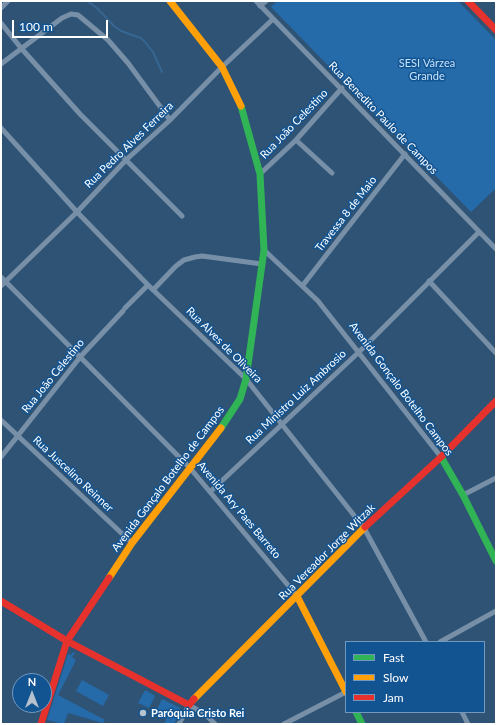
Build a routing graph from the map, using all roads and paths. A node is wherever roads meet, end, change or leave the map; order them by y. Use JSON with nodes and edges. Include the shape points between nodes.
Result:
{"nodes":[{"id":1,"x":8,"y":1,"type":"edge"},
{"id":2,"x":170,"y":1,"type":"edge"},
{"id":3,"x":256,"y":1,"type":"edge"},
{"id":4,"x":266,"y":1,"type":"edge"},
{"id":5,"x":468,"y":1,"type":"edge"},
{"id":6,"x":260,"y":6,"type":"junction"},
{"id":7,"x":1,"y":8,"type":"edge"},
{"id":8,"x":272,"y":20,"type":"junction"},
{"id":9,"x":1,"y":23,"type":"edge"},
{"id":10,"x":496,"y":30,"type":"edge"},
{"id":11,"x":21,"y":48,"type":"junction"},
{"id":12,"x":1,"y":64,"type":"edge"},
{"id":13,"x":222,"y":67,"type":"junction"},
{"id":14,"x":342,"y":88,"type":"junction"},
{"id":15,"x":170,"y":120,"type":"junction"},
{"id":16,"x":1,"y":128,"type":"edge"},
{"id":17,"x":6,"y":134,"type":"junction"},
{"id":18,"x":1,"y":139,"type":"edge"},
{"id":19,"x":296,"y":140,"type":"junction"},
{"id":20,"x":405,"y":154,"type":"junction"},
{"id":21,"x":126,"y":160,"type":"junction"},
{"id":22,"x":332,"y":173,"type":"dead end"},
{"id":23,"x":260,"y":174,"type":"junction"},
{"id":24,"x":77,"y":212,"type":"junction"},
{"id":25,"x":182,"y":216,"type":"dead end"},
{"id":26,"x":479,"y":232,"type":"junction"},
{"id":27,"x":496,"y":249,"type":"edge"},
{"id":28,"x":264,"y":250,"type":"junction"},
{"id":29,"x":262,"y":264,"type":"junction"},
{"id":30,"x":1,"y":277,"type":"edge"},
{"id":31,"x":429,"y":281,"type":"junction"},
{"id":32,"x":3,"y":284,"type":"edge"},
{"id":33,"x":148,"y":285,"type":"junction"},
{"id":34,"x":303,"y":285,"type":"junction"},
{"id":35,"x":153,"y":290,"type":"junction"},
{"id":36,"x":360,"y":351,"type":"junction"},
{"id":37,"x":496,"y":353,"type":"edge"},
{"id":38,"x":81,"y":356,"type":"junction"},
{"id":39,"x":246,"y":379,"type":"junction"},
{"id":40,"x":495,"y":403,"type":"edge"},
{"id":41,"x":1,"y":420,"type":"edge"},
{"id":42,"x":282,"y":424,"type":"junction"},
{"id":43,"x":18,"y":436,"type":"junction"},
{"id":44,"x":1,"y":457,"type":"edge"},
{"id":45,"x":441,"y":457,"type":"junction"},
{"id":46,"x":190,"y":468,"type":"junction"},
{"id":47,"x":496,"y":478,"type":"edge"},
{"id":48,"x":211,"y":491,"type":"junction"},
{"id":49,"x":464,"y":495,"type":"junction"},
{"id":50,"x":364,"y":528,"type":"junction"},
{"id":51,"x":132,"y":543,"type":"junction"},
{"id":52,"x":496,"y":561,"type":"edge"},
{"id":53,"x":297,"y":596,"type":"junction"},
{"id":54,"x":1,"y":601,"type":"edge"},
{"id":55,"x":496,"y":611,"type":"edge"},
{"id":56,"x":67,"y":641,"type":"junction"},
{"id":57,"x":425,"y":641,"type":"edge"},
{"id":58,"x":442,"y":641,"type":"edge"},
{"id":59,"x":345,"y":690,"type":"edge"},
{"id":60,"x":345,"y":693,"type":"edge"},
{"id":61,"x":189,"y":706,"type":"junction"},
{"id":62,"x":356,"y":713,"type":"edge"},
{"id":63,"x":462,"y":713,"type":"edge"},
{"id":64,"x":41,"y":724,"type":"edge"},
{"id":65,"x":179,"y":724,"type":"edge"},
{"id":66,"x":215,"y":724,"type":"edge"},
{"id":67,"x":284,"y":724,"type":"edge"},
{"id":68,"x":362,"y":724,"type":"edge"},
{"id":69,"x":468,"y":724,"type":"edge"}],
"edges":[{"from":1,"to":7,"type":"street"},
{"from":2,"to":13,"type":"street","name":"Avenida Gonçalo Botelho de Campos"},
{"from":3,"to":6,"type":"street","name":"Rua Benedito Paulo de Campos"},
{"from":4,"to":6,"type":"street"},
{"from":5,"to":10,"type":"street"},
{"from":6,"to":8,"type":"street","name":"Rua Benedito Paulo de Campos"},
{"from":8,"to":13,"type":"street","name":"Rua Pedro Alves Ferreira"},
{"from":8,"to":14,"type":"street","name":"Rua Benedito Paulo de Campos"},
{"from":9,"to":11,"type":"street"},
{"from":11,"to":12,"type":"street"},
{"from":11,"to":15,"type":"street","via":[[62,18],[71,14],[78,16],[108,40]]},
{"from":11,"to":21,"type":"street","via":[[80,114]]},
{"from":13,"to":15,"type":"street","name":"Rua Pedro Alves Ferreira"},
{"from":13,"to":23,"type":"street","name":"Avenida Gonçalo Botelho de Campos","via":[[236,92],[246,119]]},
{"from":14,"to":19,"type":"street","name":"Rua João Celestino"},
{"from":14,"to":20,"type":"street","name":"Rua Benedito Paulo de Campos"},
{"from":15,"to":21,"type":"street","name":"Rua Pedro Alves Ferreira"},
{"from":16,"to":17,"type":"street","name":"Rua Alves de Oliveira"},
{"from":17,"to":18,"type":"street"},
{"from":17,"to":24,"type":"street","name":"Rua Alves de Oliveira"},
{"from":19,"to":22,"type":"street"},
{"from":19,"to":23,"type":"street","name":"Rua João Celestino"},
{"from":20,"to":26,"type":"street","name":"Rua Benedito Paulo de Campos"},
{"from":20,"to":34,"type":"street","name":"Travessa 8 de Maio"},
{"from":21,"to":24,"type":"street","name":"Rua Pedro Alves Ferreira"},
{"from":21,"to":25,"type":"street"},
{"from":23,"to":28,"type":"street","name":"Avenida Gonçalo Botelho de Campos"},
{"from":24,"to":32,"type":"street","name":"Rua Pedro Alves Ferreira"},
{"from":24,"to":33,"type":"street","name":"Rua Alves de Oliveira"},
{"from":26,"to":27,"type":"street","name":"Rua Benedito Paulo de Campos"},
{"from":26,"to":31,"type":"street","name":"Rua Ministro Luiz Ambrosio"},
{"from":28,"to":29,"type":"street","name":"Avenida Gonçalo Botelho de Campos"},
{"from":28,"to":34,"type":"street","name":"Avenida Gonçalo Botelho Campos"},
{"from":29,"to":35,"type":"street","via":[[195,257],[176,266]]},
{"from":29,"to":39,"type":"street","name":"Avenida Gonçalo Botelho de Campos"},
{"from":30,"to":32,"type":"street","name":"Avenida Ary Paes Barreto"},
{"from":31,"to":36,"type":"street","name":"Rua Ministro Luiz Ambrosio"},
{"from":31,"to":37,"type":"street"},
{"from":32,"to":38,"type":"street","name":"Avenida Ary Paes Barreto"},
{"from":33,"to":35,"type":"street","name":"Rua Alves de Oliveira"},
{"from":33,"to":38,"type":"street","name":"Rua João Celestino"},
{"from":34,"to":36,"type":"street","name":"Avenida Gonçalo Botelho Campos"},
{"from":35,"to":39,"type":"street","name":"Rua Alves de Oliveira"},
{"from":36,"to":42,"type":"street","name":"Rua Ministro Luiz Ambrosio"},
{"from":36,"to":45,"type":"street","name":"Avenida Gonçalo Botelho Campos"},
{"from":38,"to":43,"type":"street","name":"Rua João Celestino"},
{"from":38,"to":46,"type":"street","name":"Avenida Ary Paes Barreto"},
{"from":39,"to":42,"type":"street","name":"Rua Alves de Oliveira"},
{"from":39,"to":46,"type":"street","name":"Avenida Gonçalo Botelho de Campos","via":[[240,399],[230,417]]},
{"from":40,"to":45,"type":"street","name":"Rua Vereador Jorge Witzak"},
{"from":41,"to":43,"type":"street","name":"Rua Juscelino Reinner"},
{"from":42,"to":48,"type":"street","name":"Rua Ministro Luiz Ambrosio"},
{"from":42,"to":50,"type":"street","name":"Rua Alves de Oliveira"},
{"from":43,"to":44,"type":"street","name":"Rua João Celestino"},
{"from":43,"to":51,"type":"street","name":"Rua Juscelino Reinner"},
{"from":45,"to":49,"type":"street","name":"Avenida Gonçalo Botelho Campos"},
{"from":45,"to":50,"type":"street","name":"Rua Vereador Jorge Witzak"},
{"from":46,"to":48,"type":"street","name":"Avenida Ary Paes Barreto"},
{"from":46,"to":51,"type":"street","name":"Avenida Gonçalo Botelho de Campos"},
{"from":47,"to":49,"type":"street"},
{"from":48,"to":53,"type":"street","name":"Avenida Ary Paes Barreto"},
{"from":49,"to":52,"type":"street","name":"Avenida Gonçalo Botelho Campos"},
{"from":50,"to":53,"type":"street","name":"Rua Vereador Jorge Witzak"},
{"from":50,"to":57,"type":"street","name":"Rua Alves de Oliveira"},
{"from":51,"to":56,"type":"street","name":"Avenida Gonçalo Botelho de Campos"},
{"from":53,"to":59,"type":"street","name":"Avenida Ary Paes Barreto"},
{"from":53,"to":61,"type":"street","name":"Rua Vereador Jorge Witzak"},
{"from":54,"to":56,"type":"street"},
{"from":55,"to":58,"type":"street"},
{"from":56,"to":61,"type":"street"},
{"from":56,"to":64,"type":"street","name":"Avenida Gonçalo Botelho de Campos"},
{"from":60,"to":67,"type":"street"},
{"from":61,"to":65,"type":"street","name":"Rua Vereador Jorge Witzak"},
{"from":61,"to":66,"type":"street","via":[[206,715]]},
{"from":62,"to":68,"type":"street"},
{"from":63,"to":69,"type":"street"}]}
